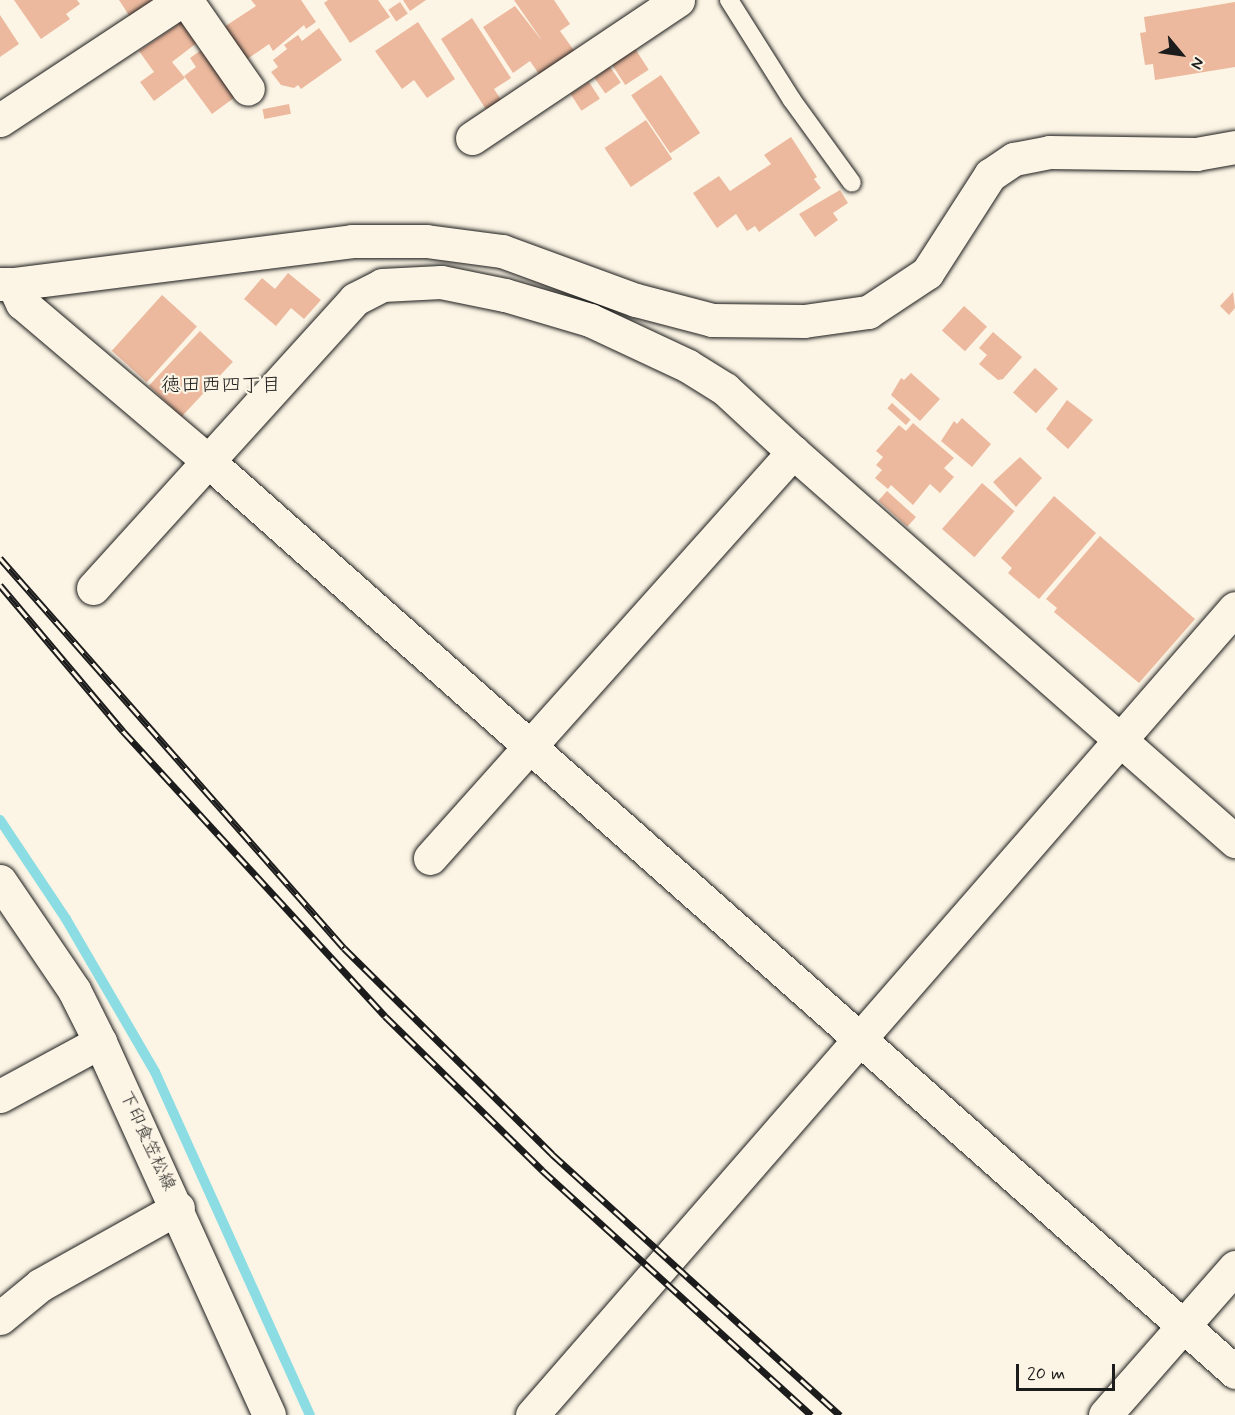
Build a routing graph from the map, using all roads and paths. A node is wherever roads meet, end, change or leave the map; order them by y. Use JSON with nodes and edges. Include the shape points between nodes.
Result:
{"nodes":[{"id":1,"x":184,"y":0,"type":"edge"},
{"id":2,"x":678,"y":0,"type":"edge"},
{"id":3,"x":729,"y":0,"type":"edge"},
{"id":4,"x":249,"y":89,"type":"dead end"},
{"id":5,"x":0,"y":120,"type":"edge"},
{"id":6,"x":472,"y":138,"type":"dead end"},
{"id":7,"x":1235,"y":147,"type":"edge"},
{"id":8,"x":852,"y":183,"type":"dead end"},
{"id":9,"x":7,"y":284,"type":"edge"},
{"id":10,"x":793,"y":452,"type":"junction"},
{"id":11,"x":208,"y":460,"type":"junction"},
{"id":12,"x":93,"y":588,"type":"dead end"},
{"id":13,"x":1235,"y":608,"type":"edge"},
{"id":14,"x":1121,"y":740,"type":"junction"},
{"id":15,"x":527,"y":747,"type":"junction"},
{"id":16,"x":1235,"y":841,"type":"edge"},
{"id":17,"x":430,"y":858,"type":"dead end"},
{"id":18,"x":0,"y":881,"type":"edge"},
{"id":19,"x":857,"y":1039,"type":"junction"},
{"id":20,"x":100,"y":1042,"type":"junction"},
{"id":21,"x":0,"y":1096,"type":"edge"},
{"id":22,"x":178,"y":1208,"type":"junction"},
{"id":23,"x":1235,"y":1267,"type":"edge"},
{"id":24,"x":0,"y":1318,"type":"edge"},
{"id":25,"x":1183,"y":1326,"type":"junction"},
{"id":26,"x":1235,"y":1372,"type":"edge"},
{"id":27,"x":269,"y":1415,"type":"edge"},
{"id":28,"x":532,"y":1415,"type":"edge"},
{"id":29,"x":1105,"y":1415,"type":"edge"}],
"edges":[{"from":1,"to":4,"type":"street"},
{"from":1,"to":5,"type":"street"},
{"from":2,"to":6,"type":"street"},
{"from":3,"to":8,"type":"lane","via":[[792,100]]},
{"from":7,"to":9,"type":"street","via":[[1196,154],[1049,152],[1014,159],[990,175],[927,273],[868,312],[804,321],[711,320],[636,300],[502,251],[426,241],[352,241]]},
{"from":9,"to":11,"type":"street","via":[[22,303]]},
{"from":10,"to":11,"type":"street","via":[[725,389],[688,366],[590,320],[505,294],[441,282],[382,285],[355,298]]},
{"from":10,"to":14,"type":"street"},
{"from":10,"to":15,"type":"street"},
{"from":11,"to":12,"type":"street"},
{"from":11,"to":15,"type":"street"},
{"from":13,"to":14,"type":"street"},
{"from":14,"to":16,"type":"street"},
{"from":14,"to":19,"type":"street"},
{"from":15,"to":17,"type":"street"},
{"from":15,"to":19,"type":"street"},
{"from":18,"to":20,"type":"street","name":"下印食笠松線","via":[[74,990]]},
{"from":19,"to":25,"type":"street"},
{"from":19,"to":28,"type":"street"},
{"from":20,"to":21,"type":"street"},
{"from":20,"to":22,"type":"street","name":"下印食笠松線"},
{"from":22,"to":24,"type":"street","via":[[40,1285]]},
{"from":22,"to":27,"type":"street","name":"下印食笠松線"},
{"from":23,"to":25,"type":"street"},
{"from":25,"to":26,"type":"street"},
{"from":25,"to":29,"type":"street"}]}
